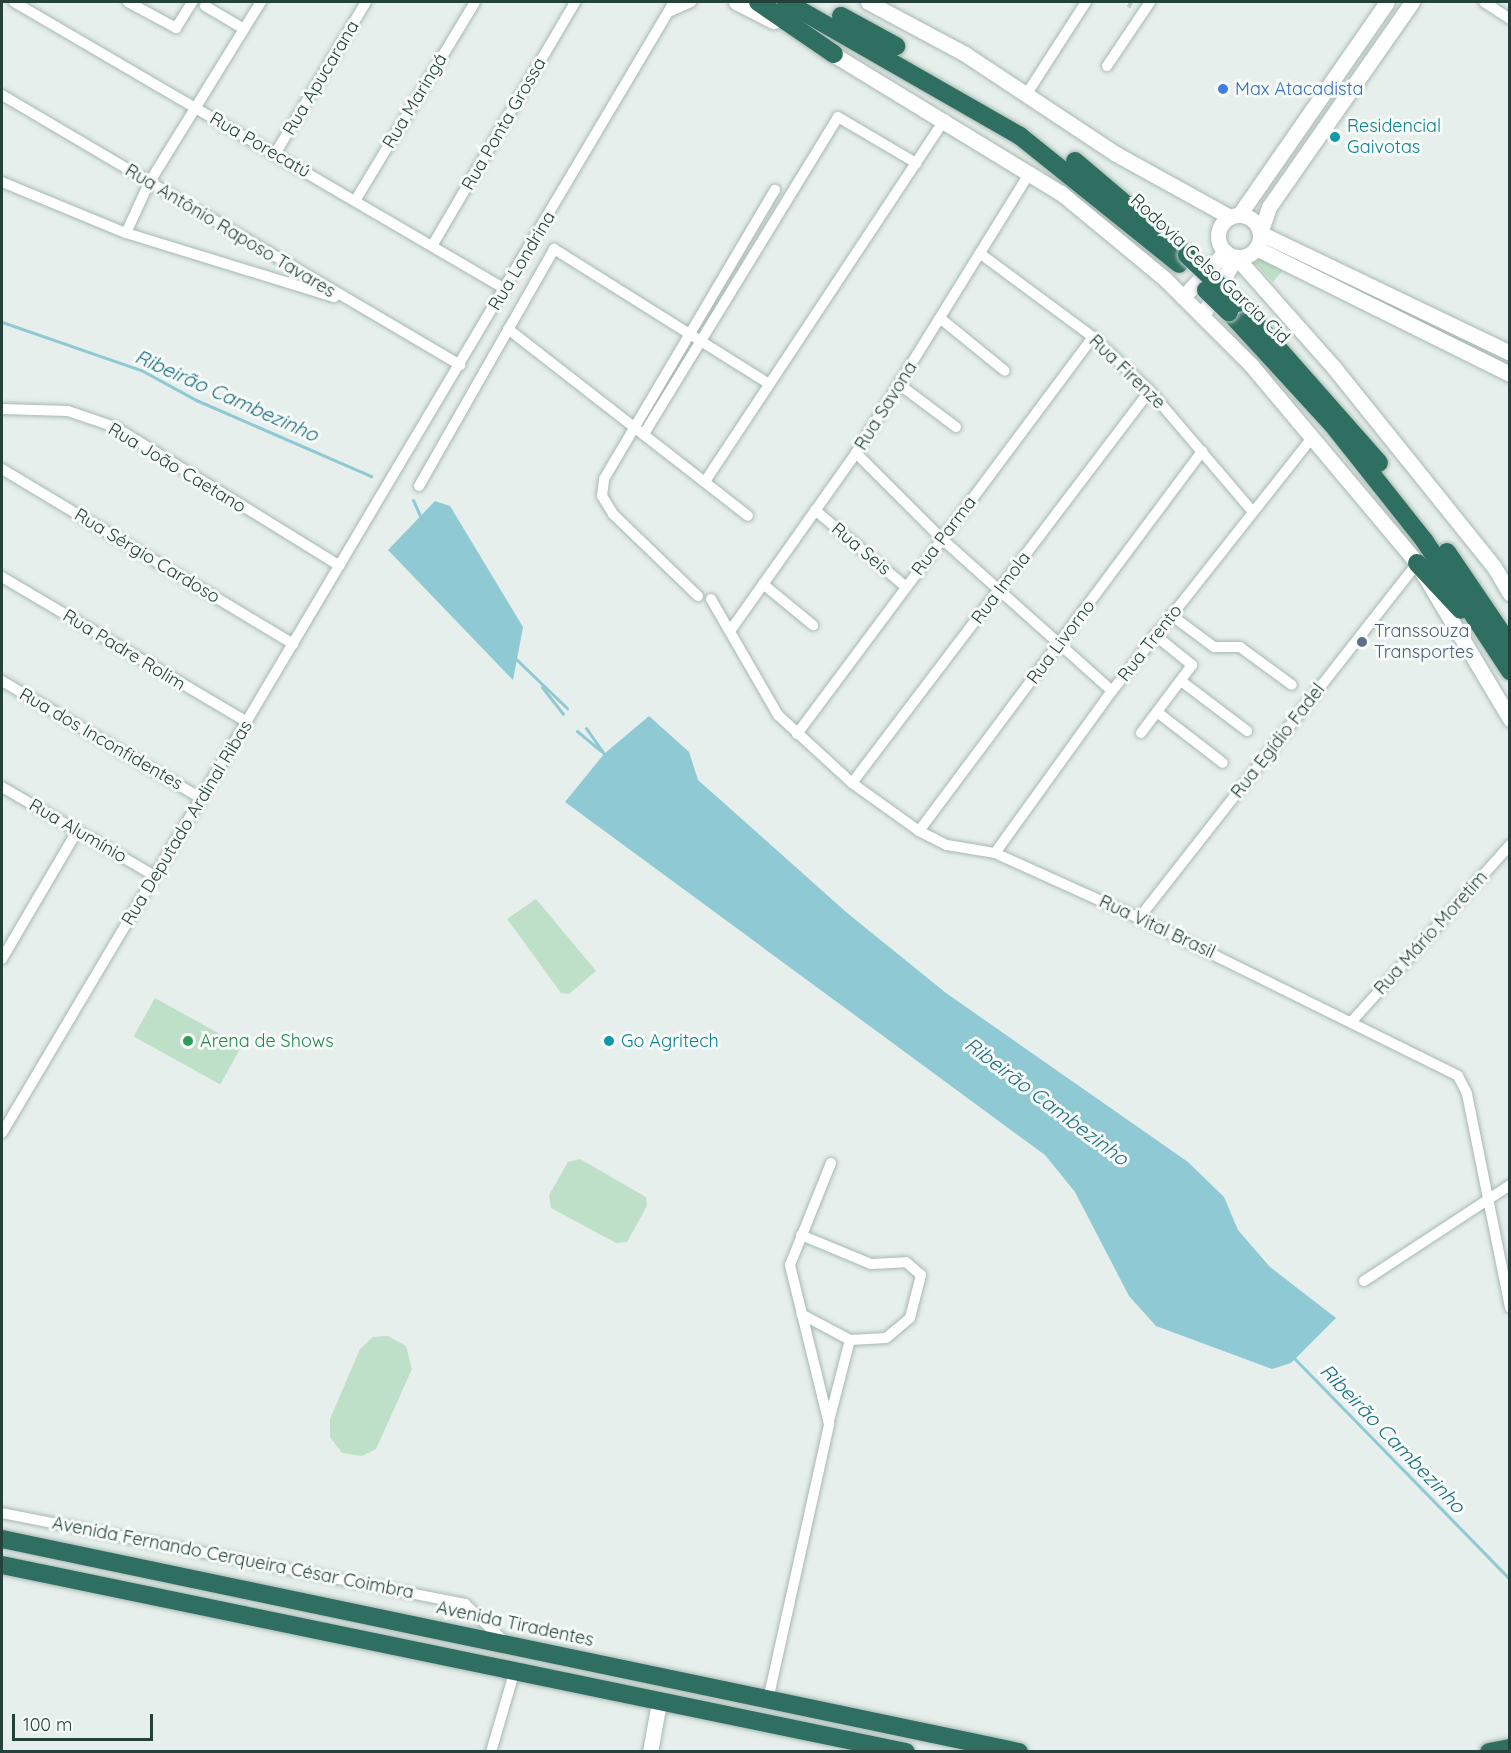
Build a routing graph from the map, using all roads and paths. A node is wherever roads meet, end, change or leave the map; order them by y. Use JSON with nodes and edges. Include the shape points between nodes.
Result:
{"nodes":[{"id":1,"x":14,"y":2,"type":"edge"},
{"id":2,"x":128,"y":2,"type":"edge"},
{"id":3,"x":192,"y":2,"type":"edge"},
{"id":4,"x":261,"y":2,"type":"edge"},
{"id":5,"x":366,"y":2,"type":"edge"},
{"id":6,"x":475,"y":2,"type":"edge"},
{"id":7,"x":575,"y":2,"type":"edge"},
{"id":8,"x":691,"y":2,"type":"edge"},
{"id":9,"x":736,"y":2,"type":"edge"},
{"id":10,"x":758,"y":2,"type":"edge"},
{"id":11,"x":786,"y":2,"type":"edge"},
{"id":12,"x":813,"y":2,"type":"edge"},
{"id":13,"x":868,"y":2,"type":"edge"},
{"id":14,"x":1086,"y":2,"type":"edge"},
{"id":15,"x":1387,"y":2,"type":"edge"},
{"id":16,"x":1412,"y":2,"type":"edge"},
{"id":17,"x":1484,"y":2,"type":"edge"},
{"id":18,"x":1133,"y":4,"type":"dead end"},
{"id":19,"x":1147,"y":4,"type":"edge"},
{"id":20,"x":205,"y":6,"type":"dead end"},
{"id":21,"x":673,"y":6,"type":"edge"},
{"id":22,"x":1509,"y":20,"type":"edge"},
{"id":23,"x":244,"y":29,"type":"junction"},
{"id":24,"x":834,"y":54,"type":"junction"},
{"id":25,"x":1107,"y":66,"type":"dead end"},
{"id":26,"x":1327,"y":86,"type":"junction"},
{"id":27,"x":2,"y":95,"type":"edge"},
{"id":28,"x":1026,"y":95,"type":"junction"},
{"id":29,"x":197,"y":108,"type":"junction"},
{"id":30,"x":1329,"y":116,"type":"junction"},
{"id":31,"x":945,"y":118,"type":"junction"},
{"id":32,"x":275,"y":154,"type":"junction"},
{"id":33,"x":916,"y":163,"type":"junction"},
{"id":34,"x":1030,"y":172,"type":"junction"},
{"id":35,"x":2,"y":182,"type":"edge"},
{"id":36,"x":149,"y":183,"type":"junction"},
{"id":37,"x":775,"y":190,"type":"dead end"},
{"id":38,"x":355,"y":201,"type":"junction"},
{"id":39,"x":1235,"y":216,"type":"junction"},
{"id":40,"x":126,"y":233,"type":"junction"},
{"id":41,"x":1258,"y":241,"type":"junction"},
{"id":42,"x":432,"y":246,"type":"junction"},
{"id":43,"x":1230,"y":254,"type":"junction"},
{"id":44,"x":982,"y":255,"type":"junction"},
{"id":45,"x":1183,"y":260,"type":"junction"},
{"id":46,"x":505,"y":289,"type":"junction"},
{"id":47,"x":1183,"y":297,"type":"junction"},
{"id":48,"x":352,"y":303,"type":"junction"},
{"id":49,"x":1202,"y":316,"type":"junction"},
{"id":50,"x":941,"y":319,"type":"junction"},
{"id":51,"x":508,"y":330,"type":"junction"},
{"id":52,"x":687,"y":332,"type":"junction"},
{"id":53,"x":1093,"y":337,"type":"junction"},
{"id":54,"x":701,"y":340,"type":"junction"},
{"id":55,"x":1509,"y":352,"type":"edge"},
{"id":56,"x":460,"y":365,"type":"junction"},
{"id":57,"x":1005,"y":371,"type":"dead end"},
{"id":58,"x":1509,"y":374,"type":"edge"},
{"id":59,"x":769,"y":384,"type":"junction"},
{"id":60,"x":900,"y":384,"type":"junction"},
{"id":61,"x":1150,"y":391,"type":"junction"},
{"id":62,"x":2,"y":409,"type":"edge"},
{"id":63,"x":634,"y":425,"type":"junction"},
{"id":64,"x":956,"y":427,"type":"dead end"},
{"id":65,"x":645,"y":432,"type":"junction"},
{"id":66,"x":1312,"y":438,"type":"junction"},
{"id":67,"x":1202,"y":452,"type":"junction"},
{"id":68,"x":856,"y":453,"type":"junction"},
{"id":69,"x":2,"y":469,"type":"edge"},
{"id":70,"x":706,"y":480,"type":"junction"},
{"id":71,"x":419,"y":486,"type":"dead end"},
{"id":72,"x":815,"y":510,"type":"junction"},
{"id":73,"x":1252,"y":511,"type":"junction"},
{"id":74,"x":372,"y":512,"type":"joint"},
{"id":75,"x":748,"y":516,"type":"dead end"},
{"id":76,"x":942,"y":539,"type":"junction"},
{"id":77,"x":1417,"y":563,"type":"junction"},
{"id":78,"x":340,"y":566,"type":"junction"},
{"id":79,"x":2,"y":577,"type":"edge"},
{"id":80,"x":764,"y":584,"type":"junction"},
{"id":81,"x":906,"y":587,"type":"junction"},
{"id":82,"x":999,"y":591,"type":"junction"},
{"id":83,"x":1509,"y":594,"type":"edge"},
{"id":84,"x":698,"y":596,"type":"dead end"},
{"id":85,"x":711,"y":600,"type":"dead end"},
{"id":86,"x":1171,"y":615,"type":"junction"},
{"id":87,"x":813,"y":625,"type":"dead end"},
{"id":88,"x":730,"y":632,"type":"junction"},
{"id":89,"x":1155,"y":635,"type":"junction"},
{"id":90,"x":293,"y":644,"type":"junction"},
{"id":91,"x":1059,"y":644,"type":"junction"},
{"id":92,"x":1504,"y":649,"type":"edge"},
{"id":93,"x":1509,"y":672,"type":"edge"},
{"id":94,"x":2,"y":681,"type":"edge"},
{"id":95,"x":1181,"y":681,"type":"junction"},
{"id":96,"x":1292,"y":685,"type":"dead end"},
{"id":97,"x":1112,"y":692,"type":"junction"},
{"id":98,"x":1157,"y":712,"type":"junction"},
{"id":99,"x":1509,"y":719,"type":"edge"},
{"id":100,"x":247,"y":722,"type":"junction"},
{"id":101,"x":1247,"y":731,"type":"dead end"},
{"id":102,"x":1141,"y":733,"type":"dead end"},
{"id":103,"x":796,"y":734,"type":"junction"},
{"id":104,"x":1223,"y":764,"type":"dead end"},
{"id":105,"x":852,"y":783,"type":"junction"},
{"id":106,"x":2,"y":787,"type":"edge"},
{"id":107,"x":201,"y":798,"type":"junction"},
{"id":108,"x":77,"y":831,"type":"junction"},
{"id":109,"x":919,"y":831,"type":"junction"},
{"id":110,"x":1509,"y":845,"type":"edge"},
{"id":111,"x":995,"y":853,"type":"junction"},
{"id":112,"x":155,"y":876,"type":"junction"},
{"id":113,"x":1140,"y":918,"type":"junction"},
{"id":114,"x":2,"y":959,"type":"edge"},
{"id":115,"x":1353,"y":1020,"type":"junction"},
{"id":116,"x":2,"y":1133,"type":"edge"},
{"id":117,"x":831,"y":1163,"type":"dead end"},
{"id":118,"x":1509,"y":1185,"type":"edge"},
{"id":119,"x":1486,"y":1202,"type":"junction"},
{"id":120,"x":801,"y":1235,"type":"junction"},
{"id":121,"x":1364,"y":1281,"type":"dead end"},
{"id":122,"x":1509,"y":1308,"type":"edge"},
{"id":123,"x":801,"y":1314,"type":"junction"},
{"id":124,"x":850,"y":1340,"type":"junction"},
{"id":125,"x":829,"y":1424,"type":"junction"},
{"id":126,"x":2,"y":1513,"type":"edge"},
{"id":127,"x":3,"y":1538,"type":"edge"},
{"id":128,"x":2,"y":1565,"type":"edge"},
{"id":129,"x":508,"y":1644,"type":"junction"},
{"id":130,"x":515,"y":1670,"type":"junction"},
{"id":131,"x":768,"y":1700,"type":"junction"},
{"id":132,"x":659,"y":1702,"type":"junction"},
{"id":133,"x":1509,"y":1748,"type":"edge"},
{"id":134,"x":491,"y":1752,"type":"edge"},
{"id":135,"x":650,"y":1752,"type":"edge"},
{"id":136,"x":906,"y":1752,"type":"edge"},
{"id":137,"x":1019,"y":1752,"type":"edge"},
{"id":138,"x":1489,"y":1752,"type":"edge"}],
"edges":[{"from":1,"to":29,"type":"street","name":"Rua Porecatú"},
{"from":2,"to":3,"type":"street","via":[[176,28]]},
{"from":4,"to":23,"type":"street"},
{"from":5,"to":32,"type":"street","name":"Rua Apucarana"},
{"from":6,"to":38,"type":"street","name":"Rua Maringá"},
{"from":7,"to":42,"type":"street","name":"Rua Ponta Grossa"},
{"from":8,"to":21,"type":"street","name":"Rua Londrina"},
{"from":9,"to":24,"type":"street"},
{"from":10,"to":24,"type":"highway"},
{"from":11,"to":45,"type":"highway","name":"Rodovia Celso Garcia Cid","via":[[1020,136]]},
{"from":12,"to":45,"type":"highway","name":"Rodovia Celso Garcia Cid","via":[[939,71],[1056,147]]},
{"from":13,"to":28,"type":"street"},
{"from":14,"to":28,"type":"street"},
{"from":15,"to":26,"type":"street"},
{"from":16,"to":30,"type":"street"},
{"from":17,"to":22,"type":"street"},
{"from":18,"to":19,"type":"street"},
{"from":19,"to":25,"type":"street"},
{"from":20,"to":23,"type":"street"},
{"from":21,"to":46,"type":"street","name":"Rua Londrina"},
{"from":23,"to":29,"type":"street"},
{"from":24,"to":31,"type":"street"},
{"from":26,"to":30,"type":"street","via":[[1335,91]]},
{"from":26,"to":39,"type":"street"},
{"from":27,"to":36,"type":"street","name":"Rua Antônio Raposo Tavares"},
{"from":28,"to":39,"type":"street","via":[[1116,154]]},
{"from":29,"to":32,"type":"street","name":"Rua Porecatú"},
{"from":29,"to":36,"type":"street"},
{"from":30,"to":41,"type":"street","via":[[1269,207]]},
{"from":31,"to":33,"type":"street"},
{"from":31,"to":34,"type":"street"},
{"from":32,"to":38,"type":"street","name":"Rua Porecatú"},
{"from":33,"to":54,"type":"street","via":[[838,117]]},
{"from":33,"to":59,"type":"street"},
{"from":34,"to":44,"type":"street","name":"Rua Savona"},
{"from":34,"to":47,"type":"street"},
{"from":35,"to":40,"type":"street"},
{"from":36,"to":40,"type":"street"},
{"from":36,"to":48,"type":"street","name":"Rua Antônio Raposo Tavares"},
{"from":37,"to":52,"type":"street"},
{"from":38,"to":42,"type":"street","name":"Rua Porecatú"},
{"from":39,"to":41,"type":"street","via":[[1253,220]]},
{"from":39,"to":43,"type":"street","via":[[1219,231]]},
{"from":40,"to":48,"type":"street"},
{"from":41,"to":43,"type":"street"},
{"from":41,"to":55,"type":"street"},
{"from":41,"to":58,"type":"street"},
{"from":42,"to":46,"type":"street","name":"Rua Porecatú"},
{"from":43,"to":47,"type":"street"},
{"from":43,"to":49,"type":"street"},
{"from":43,"to":83,"type":"street","via":[[1335,369],[1494,567]]},
{"from":44,"to":50,"type":"street","name":"Rua Savona"},
{"from":44,"to":53,"type":"street","name":"Rua Firenze"},
{"from":45,"to":92,"type":"highway","name":"Rodovia Celso Garcia Cid","bridge":true,"via":[[1356,434],[1466,578]]},
{"from":46,"to":56,"type":"street","name":"Rua Londrina"},
{"from":47,"to":49,"type":"street"},
{"from":48,"to":56,"type":"street","name":"Rua Antônio Raposo Tavares"},
{"from":49,"to":66,"type":"street"},
{"from":50,"to":57,"type":"street"},
{"from":50,"to":60,"type":"street","name":"Rua Savona"},
{"from":51,"to":52,"type":"street","via":[[554,249]]},
{"from":51,"to":63,"type":"street"},
{"from":51,"to":71,"type":"street"},
{"from":52,"to":54,"type":"street"},
{"from":52,"to":63,"type":"street"},
{"from":53,"to":61,"type":"street","name":"Rua Firenze"},
{"from":53,"to":76,"type":"street","name":"Rua Parma"},
{"from":54,"to":59,"type":"street"},
{"from":54,"to":65,"type":"street"},
{"from":56,"to":74,"type":"street","name":"Rua Londrina"},
{"from":59,"to":70,"type":"street"},
{"from":60,"to":64,"type":"street"},
{"from":60,"to":68,"type":"street","name":"Rua Savona"},
{"from":61,"to":67,"type":"street","name":"Rua Firenze"},
{"from":61,"to":82,"type":"street","name":"Rua Imola"},
{"from":62,"to":78,"type":"street","name":"Rua João Caetano","via":[[68,411],[115,427]]},
{"from":63,"to":65,"type":"street"},
{"from":63,"to":84,"type":"street","via":[[604,479],[602,496],[613,514]]},
{"from":65,"to":70,"type":"street"},
{"from":66,"to":73,"type":"street","name":"Rua Trento"},
{"from":66,"to":77,"type":"street"},
{"from":67,"to":73,"type":"street","name":"Rua Firenze"},
{"from":67,"to":91,"type":"street","name":"Rua Livorno"},
{"from":68,"to":72,"type":"street","name":"Rua Savona"},
{"from":68,"to":76,"type":"street"},
{"from":69,"to":90,"type":"street","name":"Rua Sérgio Cardoso"},
{"from":70,"to":75,"type":"street"},
{"from":72,"to":80,"type":"street","name":"Rua Savona"},
{"from":72,"to":81,"type":"street","name":"Rua Seis"},
{"from":73,"to":86,"type":"street","name":"Rua Trento"},
{"from":74,"to":78,"type":"street","name":"Rua Deputado Ardinal Ribas"},
{"from":76,"to":81,"type":"street","name":"Rua Parma"},
{"from":76,"to":82,"type":"street"},
{"from":77,"to":92,"type":"highway"},
{"from":77,"to":99,"type":"street"},
{"from":77,"to":113,"type":"street","name":"Rua Egídio Fadel"},
{"from":78,"to":90,"type":"street","name":"Rua Deputado Ardinal Ribas"},
{"from":79,"to":100,"type":"street","name":"Rua Padre Rolim"},
{"from":80,"to":87,"type":"street"},
{"from":80,"to":88,"type":"street","name":"Rua Savona"},
{"from":81,"to":103,"type":"street","name":"Rua Parma"},
{"from":82,"to":91,"type":"street"},
{"from":82,"to":105,"type":"street","name":"Rua Imola"},
{"from":85,"to":88,"type":"street","name":"Rua Vital Brasil"},
{"from":86,"to":89,"type":"street","name":"Rua Trento"},
{"from":86,"to":96,"type":"street","via":[[1214,646],[1240,646]]},
{"from":88,"to":103,"type":"street","name":"Rua Vital Brasil","via":[[778,715]]},
{"from":89,"to":95,"type":"street","via":[[1192,665]]},
{"from":89,"to":97,"type":"street","name":"Rua Trento"},
{"from":90,"to":100,"type":"street","name":"Rua Deputado Ardinal Ribas"},
{"from":91,"to":97,"type":"street"},
{"from":91,"to":109,"type":"street","name":"Rua Livorno"},
{"from":92,"to":93,"type":"highway","name":"Rodovia Celso Garcia Cid"},
{"from":94,"to":107,"type":"street","name":"Rua dos Inconfidentes"},
{"from":95,"to":98,"type":"street"},
{"from":95,"to":101,"type":"street"},
{"from":97,"to":111,"type":"street","name":"Rua Trento"},
{"from":98,"to":102,"type":"street"},
{"from":98,"to":104,"type":"street"},
{"from":100,"to":107,"type":"street","name":"Rua Deputado Ardinal Ribas"},
{"from":103,"to":105,"type":"street","name":"Rua Vital Brasil"},
{"from":105,"to":109,"type":"street","name":"Rua Vital Brasil"},
{"from":106,"to":108,"type":"street","name":"Rua Alumínio"},
{"from":107,"to":112,"type":"street","name":"Rua Deputado Ardinal Ribas"},
{"from":108,"to":112,"type":"street","name":"Rua Alumínio"},
{"from":108,"to":114,"type":"street"},
{"from":109,"to":111,"type":"street","name":"Rua Vital Brasil","via":[[947,845]]},
{"from":110,"to":115,"type":"street","name":"Rua Mário Moretim"},
{"from":111,"to":113,"type":"street","name":"Rua Vital Brasil"},
{"from":112,"to":116,"type":"street","name":"Rua Deputado Ardinal Ribas"},
{"from":113,"to":115,"type":"street","name":"Rua Vital Brasil"},
{"from":115,"to":119,"type":"street","name":"Rua Vital Brasil","via":[[1458,1076],[1467,1094]]},
{"from":117,"to":120,"type":"street"},
{"from":118,"to":119,"type":"street"},
{"from":119,"to":121,"type":"street"},
{"from":119,"to":122,"type":"street","name":"Rua Vital Brasil"},
{"from":120,"to":123,"type":"street","via":[[790,1265]]},
{"from":120,"to":124,"type":"street","via":[[871,1264],[906,1262],[921,1275],[910,1318],[897,1331],[869,1342]]},
{"from":123,"to":124,"type":"street"},
{"from":123,"to":125,"type":"street"},
{"from":124,"to":125,"type":"street"},
{"from":125,"to":131,"type":"street"},
{"from":126,"to":129,"type":"street","name":"Avenida Fernando Cerqueira César Coimbra","via":[[465,1604]]},
{"from":127,"to":129,"type":"highway","name":"Avenida Tiradentes"},
{"from":128,"to":130,"type":"highway"},
{"from":129,"to":131,"type":"highway","name":"Avenida Tiradentes"},
{"from":130,"to":132,"type":"highway"},
{"from":130,"to":134,"type":"street"},
{"from":131,"to":137,"type":"highway","name":"Avenida Tiradentes"},
{"from":132,"to":135,"type":"street"},
{"from":132,"to":136,"type":"highway"},
{"from":133,"to":138,"type":"highway"}]}
